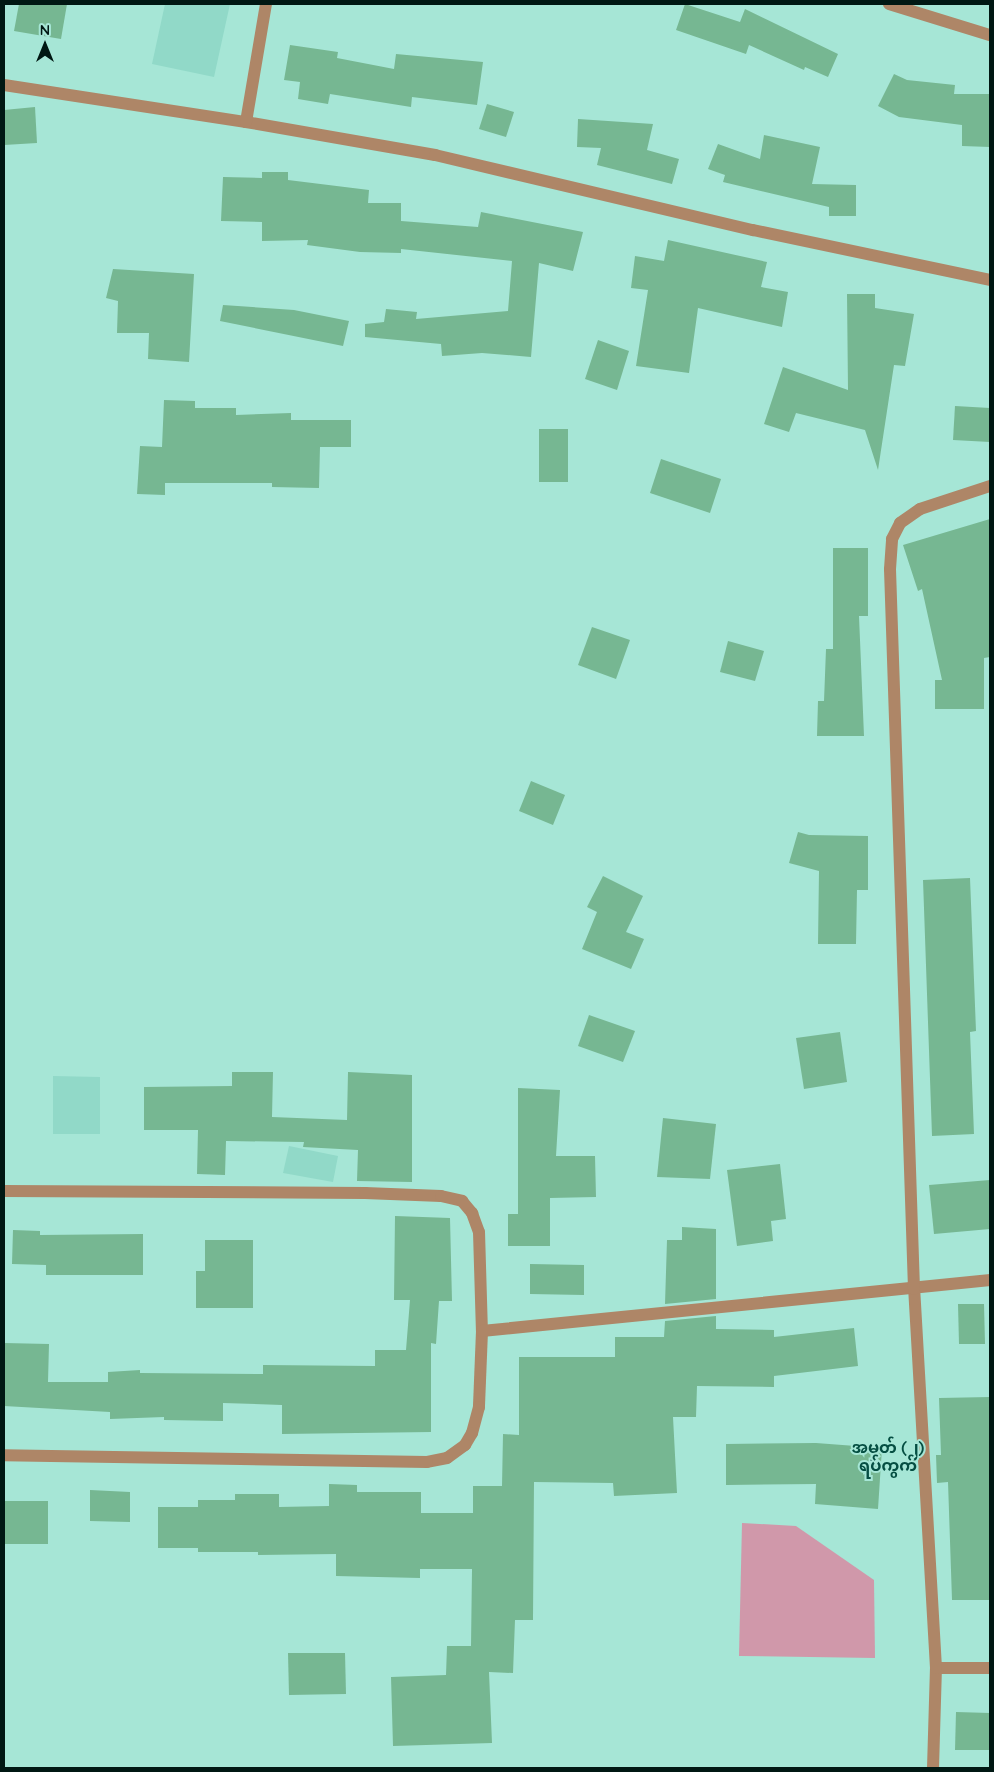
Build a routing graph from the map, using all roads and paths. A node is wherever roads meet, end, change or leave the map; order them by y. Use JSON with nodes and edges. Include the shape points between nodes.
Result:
{"nodes":[{"id":1,"x":266,"y":4,"type":"edge"},
{"id":2,"x":889,"y":4,"type":"edge"},
{"id":3,"x":990,"y":35,"type":"edge"},
{"id":4,"x":4,"y":85,"type":"edge"},
{"id":5,"x":246,"y":122,"type":"junction"},
{"id":6,"x":990,"y":280,"type":"edge"},
{"id":7,"x":990,"y":486,"type":"edge"},
{"id":8,"x":4,"y":1191,"type":"edge"},
{"id":9,"x":990,"y":1280,"type":"edge"},
{"id":10,"x":914,"y":1289,"type":"junction"},
{"id":11,"x":482,"y":1331,"type":"junction"},
{"id":12,"x":4,"y":1455,"type":"edge"},
{"id":13,"x":936,"y":1668,"type":"junction"},
{"id":14,"x":990,"y":1668,"type":"edge"},
{"id":15,"x":933,"y":1768,"type":"edge"}],
"edges":[{"from":1,"to":5,"type":"street"},
{"from":2,"to":3,"type":"street"},
{"from":4,"to":5,"type":"street"},
{"from":5,"to":6,"type":"street","via":[[436,155],[753,230]]},
{"from":7,"to":10,"type":"street","via":[[920,509],[900,523],[892,539],[890,578]]},
{"from":8,"to":11,"type":"street","via":[[365,1193],[441,1196],[462,1201],[472,1213],[479,1232]]},
{"from":9,"to":10,"type":"street"},
{"from":10,"to":11,"type":"street"},
{"from":10,"to":13,"type":"street"},
{"from":11,"to":12,"type":"street","via":[[479,1407],[472,1433],[465,1445],[447,1458],[427,1462]]},
{"from":13,"to":14,"type":"street"},
{"from":13,"to":15,"type":"street"}]}
